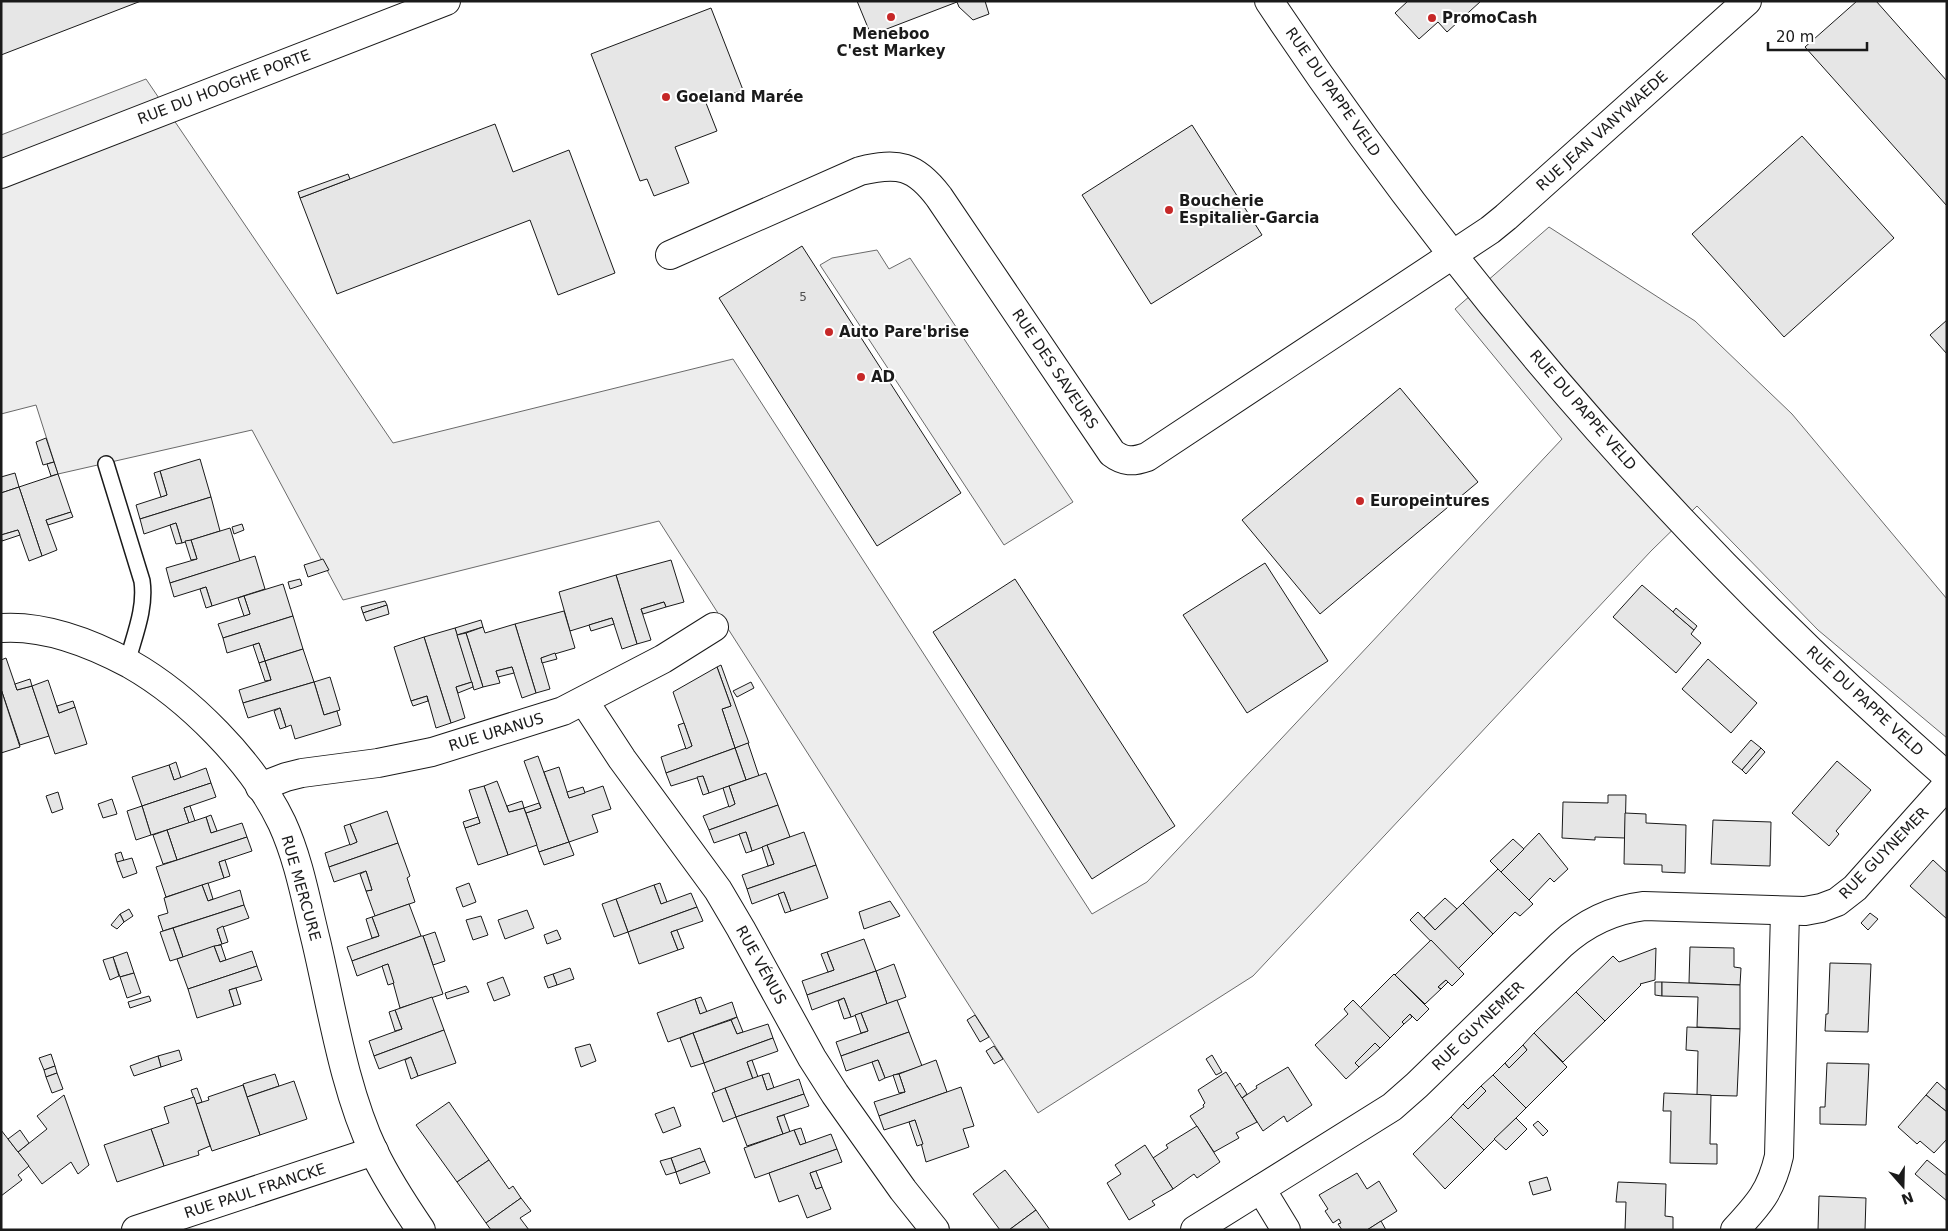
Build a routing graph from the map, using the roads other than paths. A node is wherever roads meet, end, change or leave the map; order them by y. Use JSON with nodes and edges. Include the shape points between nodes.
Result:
{"nodes":[{"id":1,"x":446,"y":1,"type":"edge"},
{"id":2,"x":1269,"y":1,"type":"edge"},
{"id":3,"x":1747,"y":1,"type":"edge"},
{"id":4,"x":1,"y":174,"type":"edge"},
{"id":5,"x":670,"y":255,"type":"dead end"},
{"id":6,"x":1453,"y":255,"type":"junction"},
{"id":7,"x":106,"y":464,"type":"dead end"},
{"id":8,"x":714,"y":627,"type":"dead end"},
{"id":9,"x":1,"y":628,"type":"edge"},
{"id":10,"x":127,"y":663,"type":"junction"},
{"id":11,"x":584,"y":701,"type":"junction"},
{"id":12,"x":1947,"y":776,"type":"edge"},
{"id":13,"x":1947,"y":785,"type":"edge"},
{"id":14,"x":260,"y":786,"type":"junction"},
{"id":15,"x":1785,"y":911,"type":"junction"},
{"id":16,"x":374,"y":1152,"type":"junction"},
{"id":17,"x":1262,"y":1189,"type":"junction"},
{"id":18,"x":136,"y":1230,"type":"edge"},
{"id":19,"x":421,"y":1230,"type":"edge"},
{"id":20,"x":935,"y":1230,"type":"edge"},
{"id":21,"x":1195,"y":1230,"type":"edge"},
{"id":22,"x":1286,"y":1230,"type":"edge"},
{"id":23,"x":1736,"y":1230,"type":"edge"}],
"edges":[{"from":1,"to":4,"type":"street","name":"RUE DU HOOGHE PORTE"},
{"from":2,"to":6,"type":"street","name":"RUE DU PAPPE VELD","via":[[1341,106]]},
{"from":3,"to":6,"type":"street","name":"RUE JEAN VANYWAEDE","via":[[1506,217]]},
{"from":5,"to":6,"type":"street","name":"RUE DES SAVEURS","via":[[860,171],[888,166],[910,170],[923,178],[939,197],[1112,453],[1129,461],[1147,458]]},
{"from":6,"to":12,"type":"street","name":"RUE DU PAPPE VELD","via":[[1553,378],[1680,520],[1815,656]]},
{"from":7,"to":10,"type":"lane","via":[[144,593]]},
{"from":8,"to":11,"type":"street","name":"RUE URANUS","via":[[663,659]]},
{"from":9,"to":10,"type":"street","name":"RUE MERCURE","via":[[66,636]]},
{"from":10,"to":14,"type":"street","name":"RUE MERCURE","via":[[193,710]]},
{"from":11,"to":14,"type":"street","name":"RUE URANUS","via":[[538,720],[432,752],[302,773]]},
{"from":11,"to":20,"type":"street","name":"RUE VÉNUS","via":[[622,759],[718,890],[835,1094],[902,1190]]},
{"from":13,"to":15,"type":"street","name":"RUE GUYNEMER","via":[[1845,896],[1814,910]]},
{"from":14,"to":16,"type":"street","name":"RUE MERCURE","via":[[281,821],[297,865],[345,1065]]},
{"from":15,"to":17,"type":"street","name":"RUE GUYNEMER","via":[[1656,906],[1622,910],[1591,922],[1560,945],[1392,1107]]},
{"from":15,"to":23,"type":"street","via":[[1779,1156],[1770,1186]]},
{"from":16,"to":18,"type":"street","name":"RUE PAUL FRANCKE"},
{"from":16,"to":19,"type":"street","name":"RUE MERCURE"},
{"from":17,"to":21,"type":"street","name":"RUE GUYNEMER"},
{"from":17,"to":22,"type":"street"}]}
